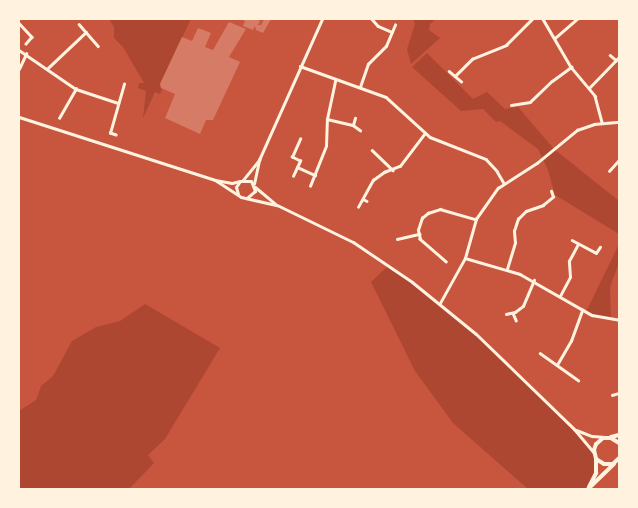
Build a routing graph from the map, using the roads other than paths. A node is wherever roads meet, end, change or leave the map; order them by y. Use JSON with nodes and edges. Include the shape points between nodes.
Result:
{"nodes":[{"id":1,"x":22,"y":19,"type":"edge"},
{"id":2,"x":322,"y":19,"type":"edge"},
{"id":3,"x":372,"y":19,"type":"edge"},
{"id":4,"x":532,"y":19,"type":"edge"},
{"id":5,"x":544,"y":19,"type":"edge"},
{"id":6,"x":577,"y":19,"type":"edge"},
{"id":7,"x":19,"y":23,"type":"edge"},
{"id":8,"x":79,"y":24,"type":"dead end"},
{"id":9,"x":395,"y":25,"type":"dead end"},
{"id":10,"x":86,"y":32,"type":"junction"},
{"id":11,"x":392,"y":32,"type":"junction"},
{"id":12,"x":555,"y":38,"type":"junction"},
{"id":13,"x":26,"y":44,"type":"dead end"},
{"id":14,"x":98,"y":46,"type":"dead end"},
{"id":15,"x":19,"y":50,"type":"edge"},
{"id":16,"x":26,"y":54,"type":"junction"},
{"id":17,"x":610,"y":55,"type":"dead end"},
{"id":18,"x":619,"y":57,"type":"edge"},
{"id":19,"x":616,"y":60,"type":"junction"},
{"id":20,"x":300,"y":66,"type":"junction"},
{"id":21,"x":571,"y":67,"type":"junction"},
{"id":22,"x":48,"y":68,"type":"junction"},
{"id":23,"x":19,"y":69,"type":"edge"},
{"id":24,"x":449,"y":71,"type":"dead end"},
{"id":25,"x":455,"y":76,"type":"junction"},
{"id":26,"x":335,"y":80,"type":"junction"},
{"id":27,"x":461,"y":81,"type":"dead end"},
{"id":28,"x":124,"y":84,"type":"dead end"},
{"id":29,"x":360,"y":87,"type":"junction"},
{"id":30,"x":589,"y":88,"type":"junction"},
{"id":31,"x":76,"y":89,"type":"junction"},
{"id":32,"x":118,"y":103,"type":"junction"},
{"id":33,"x":511,"y":105,"type":"dead end"},
{"id":34,"x":19,"y":117,"type":"edge"},
{"id":35,"x":59,"y":118,"type":"dead end"},
{"id":36,"x":355,"y":118,"type":"dead end"},
{"id":37,"x":327,"y":119,"type":"junction"},
{"id":38,"x":602,"y":122,"type":"junction"},
{"id":39,"x":619,"y":122,"type":"edge"},
{"id":40,"x":353,"y":124,"type":"junction"},
{"id":41,"x":360,"y":130,"type":"dead end"},
{"id":42,"x":425,"y":133,"type":"junction"},
{"id":43,"x":116,"y":135,"type":"dead end"},
{"id":44,"x":300,"y":139,"type":"dead end"},
{"id":45,"x":372,"y":150,"type":"dead end"},
{"id":46,"x":259,"y":160,"type":"junction"},
{"id":47,"x":619,"y":160,"type":"edge"},
{"id":48,"x":618,"y":164,"type":"edge"},
{"id":49,"x":297,"y":167,"type":"junction"},
{"id":50,"x":393,"y":170,"type":"junction"},
{"id":51,"x":609,"y":172,"type":"dead end"},
{"id":52,"x":315,"y":175,"type":"junction"},
{"id":53,"x":292,"y":176,"type":"dead end"},
{"id":54,"x":215,"y":180,"type":"junction"},
{"id":55,"x":241,"y":181,"type":"junction"},
{"id":56,"x":504,"y":183,"type":"junction"},
{"id":57,"x":254,"y":185,"type":"junction"},
{"id":58,"x":310,"y":186,"type":"dead end"},
{"id":59,"x":551,"y":191,"type":"dead end"},
{"id":60,"x":239,"y":195,"type":"junction"},
{"id":61,"x":247,"y":198,"type":"junction"},
{"id":62,"x":363,"y":199,"type":"junction"},
{"id":63,"x":367,"y":200,"type":"dead end"},
{"id":64,"x":277,"y":205,"type":"junction"},
{"id":65,"x":358,"y":207,"type":"dead end"},
{"id":66,"x":476,"y":219,"type":"junction"},
{"id":67,"x":419,"y":234,"type":"junction"},
{"id":68,"x":397,"y":239,"type":"dead end"},
{"id":69,"x":572,"y":240,"type":"dead end"},
{"id":70,"x":578,"y":244,"type":"junction"},
{"id":71,"x":600,"y":247,"type":"dead end"},
{"id":72,"x":465,"y":258,"type":"junction"},
{"id":73,"x":446,"y":262,"type":"dead end"},
{"id":74,"x":507,"y":269,"type":"junction"},
{"id":75,"x":534,"y":280,"type":"junction"},
{"id":76,"x":560,"y":296,"type":"junction"},
{"id":77,"x":440,"y":303,"type":"junction"},
{"id":78,"x":582,"y":310,"type":"junction"},
{"id":79,"x":513,"y":313,"type":"junction"},
{"id":80,"x":506,"y":314,"type":"dead end"},
{"id":81,"x":516,"y":320,"type":"dead end"},
{"id":82,"x":619,"y":320,"type":"edge"},
{"id":83,"x":540,"y":353,"type":"dead end"},
{"id":84,"x":557,"y":365,"type":"junction"},
{"id":85,"x":578,"y":380,"type":"dead end"},
{"id":86,"x":619,"y":393,"type":"edge"},
{"id":87,"x":612,"y":395,"type":"dead end"},
{"id":88,"x":574,"y":429,"type":"junction"},
{"id":89,"x":619,"y":435,"type":"edge"},
{"id":90,"x":608,"y":437,"type":"junction"},
{"id":91,"x":619,"y":443,"type":"edge"},
{"id":92,"x":594,"y":453,"type":"junction"},
{"id":93,"x":596,"y":459,"type":"junction"},
{"id":94,"x":618,"y":460,"type":"edge"},
{"id":95,"x":588,"y":489,"type":"edge"}],
"edges":[{"from":1,"to":7,"type":"street"},
{"from":2,"to":20,"type":"street"},
{"from":3,"to":11,"type":"street","via":[[378,26]]},
{"from":4,"to":25,"type":"street","via":[[506,45],[472,59]]},
{"from":5,"to":12,"type":"street"},
{"from":6,"to":12,"type":"street"},
{"from":7,"to":13,"type":"street","via":[[32,37]]},
{"from":8,"to":10,"type":"street"},
{"from":9,"to":11,"type":"street"},
{"from":10,"to":14,"type":"street"},
{"from":10,"to":22,"type":"street"},
{"from":11,"to":29,"type":"street","via":[[386,46],[368,64]]},
{"from":12,"to":21,"type":"street"},
{"from":15,"to":16,"type":"street"},
{"from":16,"to":22,"type":"street"},
{"from":16,"to":23,"type":"street"},
{"from":17,"to":19,"type":"street"},
{"from":18,"to":19,"type":"street"},
{"from":19,"to":30,"type":"street"},
{"from":20,"to":26,"type":"street"},
{"from":20,"to":46,"type":"street"},
{"from":21,"to":30,"type":"street"},
{"from":21,"to":33,"type":"street","via":[[530,102]]},
{"from":22,"to":31,"type":"street"},
{"from":24,"to":25,"type":"street"},
{"from":25,"to":27,"type":"street"},
{"from":26,"to":29,"type":"street"},
{"from":26,"to":37,"type":"street"},
{"from":28,"to":32,"type":"street"},
{"from":29,"to":42,"type":"street","via":[[392,101]]},
{"from":30,"to":38,"type":"street","via":[[599,106]]},
{"from":31,"to":32,"type":"street"},
{"from":31,"to":35,"type":"street"},
{"from":32,"to":43,"type":"street","via":[[110,133]]},
{"from":34,"to":54,"type":"street"},
{"from":36,"to":40,"type":"street"},
{"from":37,"to":40,"type":"street"},
{"from":37,"to":52,"type":"street","via":[[326,146]]},
{"from":38,"to":39,"type":"street"},
{"from":38,"to":56,"type":"street","via":[[572,132],[538,163]]},
{"from":40,"to":41,"type":"street"},
{"from":42,"to":50,"type":"street","via":[[401,164]]},
{"from":42,"to":56,"type":"street","via":[[444,144],[486,159]]},
{"from":44,"to":49,"type":"street","via":[[292,157],[300,161]]},
{"from":45,"to":50,"type":"street"},
{"from":46,"to":55,"type":"street"},
{"from":46,"to":57,"type":"street"},
{"from":47,"to":48,"type":"street"},
{"from":48,"to":51,"type":"street"},
{"from":49,"to":52,"type":"street"},
{"from":49,"to":53,"type":"street"},
{"from":50,"to":62,"type":"street","via":[[376,176]]},
{"from":52,"to":58,"type":"street"},
{"from":54,"to":55,"type":"street","via":[[232,183]]},
{"from":54,"to":60,"type":"street"},
{"from":55,"to":57,"type":"street"},
{"from":55,"to":60,"type":"street","via":[[236,187]]},
{"from":56,"to":66,"type":"street","via":[[489,199]]},
{"from":57,"to":61,"type":"street","via":[[254,195]]},
{"from":57,"to":64,"type":"street"},
{"from":59,"to":74,"type":"street","via":[[553,196],[543,205],[526,211],[518,220],[514,231],[515,243]]},
{"from":60,"to":61,"type":"street"},
{"from":61,"to":64,"type":"street"},
{"from":62,"to":63,"type":"street"},
{"from":62,"to":65,"type":"street"},
{"from":64,"to":77,"type":"street","via":[[353,242]]},
{"from":66,"to":67,"type":"street","via":[[454,211],[435,210],[422,218]]},
{"from":66,"to":72,"type":"street"},
{"from":67,"to":68,"type":"street"},
{"from":67,"to":73,"type":"street","via":[[420,238]]},
{"from":69,"to":70,"type":"street"},
{"from":70,"to":71,"type":"street","via":[[596,254]]},
{"from":70,"to":76,"type":"street","via":[[569,261],[570,277]]},
{"from":72,"to":74,"type":"street"},
{"from":72,"to":77,"type":"street"},
{"from":74,"to":75,"type":"street"},
{"from":75,"to":76,"type":"street"},
{"from":75,"to":79,"type":"street","via":[[523,306]]},
{"from":76,"to":78,"type":"street"},
{"from":77,"to":88,"type":"street","via":[[476,334]]},
{"from":78,"to":82,"type":"street","via":[[600,318]]},
{"from":78,"to":84,"type":"street","via":[[571,341]]},
{"from":79,"to":80,"type":"street"},
{"from":79,"to":81,"type":"street"},
{"from":83,"to":84,"type":"street"},
{"from":84,"to":85,"type":"street"},
{"from":86,"to":87,"type":"street"},
{"from":88,"to":90,"type":"street","via":[[592,436]]},
{"from":88,"to":92,"type":"street"},
{"from":89,"to":90,"type":"main road"},
{"from":90,"to":91,"type":"main road"},
{"from":90,"to":92,"type":"main road","via":[[596,444]]},
{"from":92,"to":93,"type":"main road"},
{"from":93,"to":94,"type":"main road","via":[[607,465]]},
{"from":93,"to":95,"type":"main road","via":[[596,474]]},
{"from":94,"to":95,"type":"main road"}]}
